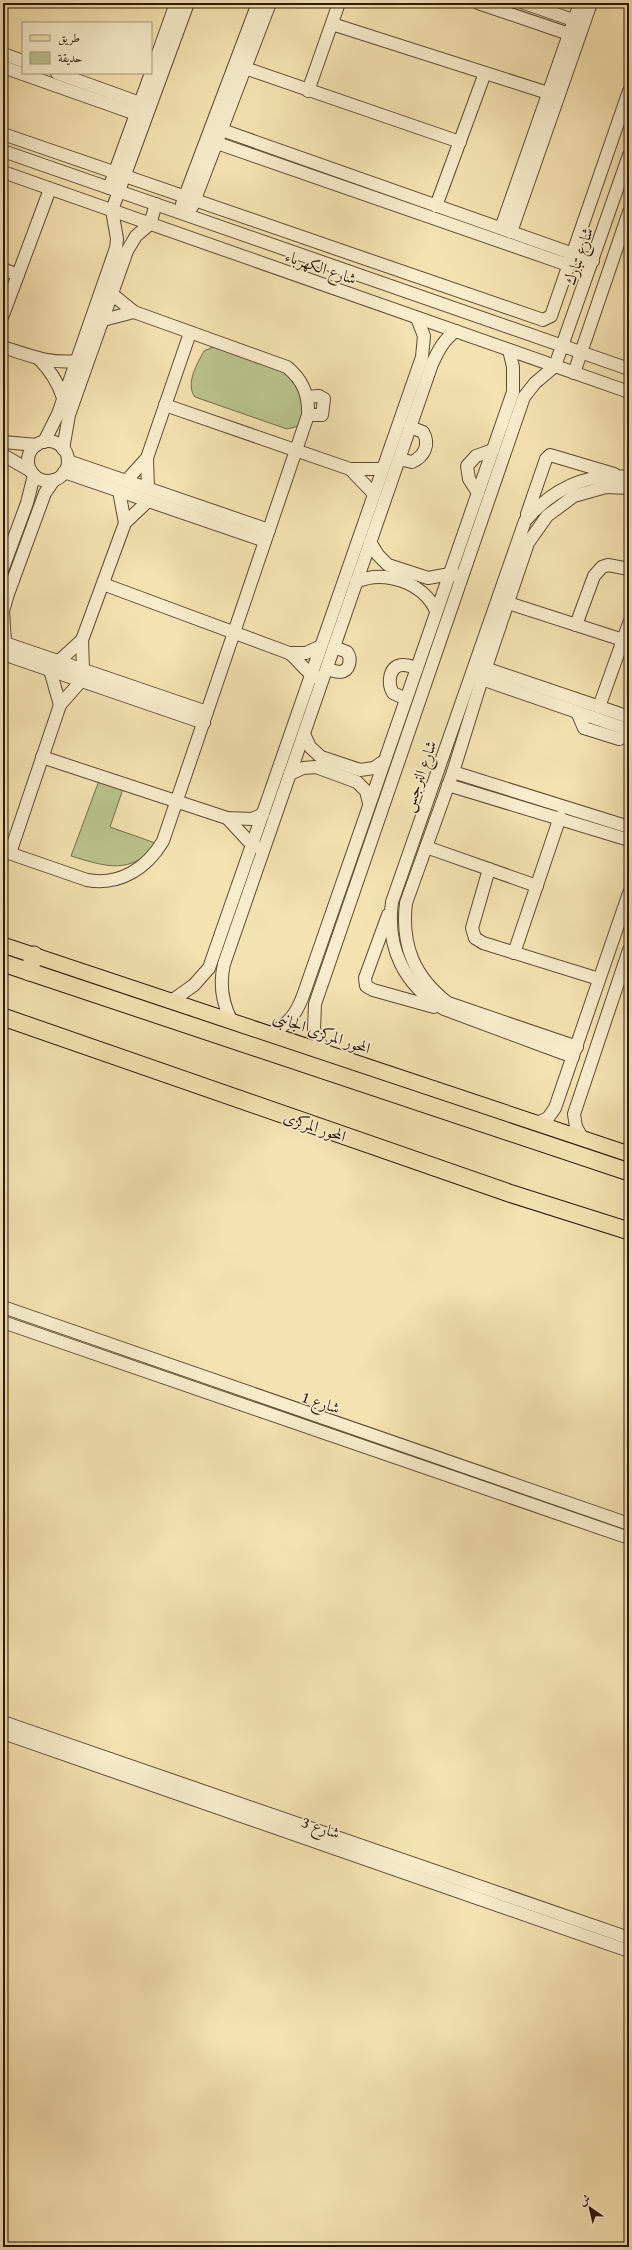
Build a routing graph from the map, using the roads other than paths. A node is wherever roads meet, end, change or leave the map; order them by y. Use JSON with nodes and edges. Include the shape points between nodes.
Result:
{"nodes":[{"id":1,"x":176,"y":3,"type":"edge"},
{"id":2,"x":188,"y":3,"type":"edge"},
{"id":3,"x":258,"y":3,"type":"edge"},
{"id":4,"x":270,"y":3,"type":"edge"},
{"id":5,"x":339,"y":3,"type":"edge"},
{"id":6,"x":478,"y":3,"type":"edge"},
{"id":7,"x":524,"y":3,"type":"edge"},
{"id":8,"x":580,"y":3,"type":"edge"},
{"id":9,"x":591,"y":3,"type":"edge"},
{"id":10,"x":574,"y":20,"type":"junction"},
{"id":11,"x":332,"y":24,"type":"junction"},
{"id":12,"x":569,"y":34,"type":"junction"},
{"id":13,"x":3,"y":54,"type":"edge"},
{"id":14,"x":22,"y":61,"type":"edge"},
{"id":15,"x":565,"y":62,"type":"junction"},
{"id":16,"x":3,"y":67,"type":"edge"},
{"id":17,"x":245,"y":68,"type":"junction"},
{"id":18,"x":152,"y":70,"type":"edge"},
{"id":19,"x":22,"y":73,"type":"edge"},
{"id":20,"x":485,"y":73,"type":"junction"},
{"id":21,"x":26,"y":74,"type":"edge"},
{"id":22,"x":58,"y":74,"type":"edge"},
{"id":23,"x":151,"y":74,"type":"edge"},
{"id":24,"x":308,"y":90,"type":"junction"},
{"id":25,"x":629,"y":91,"type":"edge"},
{"id":26,"x":548,"y":93,"type":"junction"},
{"id":27,"x":226,"y":104,"type":"junction"},
{"id":28,"x":138,"y":108,"type":"junction"},
{"id":29,"x":222,"y":130,"type":"junction"},
{"id":30,"x":3,"y":134,"type":"edge"},
{"id":31,"x":460,"y":142,"type":"junction"},
{"id":32,"x":217,"y":143,"type":"junction"},
{"id":33,"x":8,"y":153,"type":"edge"},
{"id":34,"x":629,"y":155,"type":"edge"},
{"id":35,"x":5,"y":173,"type":"edge"},
{"id":36,"x":343,"y":173,"type":"junction"},
{"id":37,"x":120,"y":174,"type":"junction"},
{"id":38,"x":338,"y":185,"type":"junction"},
{"id":39,"x":50,"y":189,"type":"junction"},
{"id":40,"x":114,"y":190,"type":"junction"},
{"id":41,"x":190,"y":198,"type":"junction"},
{"id":42,"x":156,"y":204,"type":"junction"},
{"id":43,"x":436,"y":206,"type":"junction"},
{"id":44,"x":112,"y":210,"type":"junction"},
{"id":45,"x":629,"y":212,"type":"edge"},
{"id":46,"x":184,"y":214,"type":"junction"},
{"id":47,"x":238,"y":215,"type":"junction"},
{"id":48,"x":150,"y":224,"type":"junction"},
{"id":49,"x":506,"y":230,"type":"junction"},
{"id":50,"x":233,"y":231,"type":"junction"},
{"id":51,"x":323,"y":244,"type":"junction"},
{"id":52,"x":572,"y":254,"type":"junction"},
{"id":53,"x":317,"y":261,"type":"junction"},
{"id":54,"x":593,"y":261,"type":"junction"},
{"id":55,"x":568,"y":265,"type":"junction"},
{"id":56,"x":3,"y":269,"type":"edge"},
{"id":57,"x":18,"y":274,"type":"junction"},
{"id":58,"x":112,"y":294,"type":"junction"},
{"id":59,"x":510,"y":309,"type":"junction"},
{"id":60,"x":134,"y":312,"type":"junction"},
{"id":61,"x":3,"y":315,"type":"edge"},
{"id":62,"x":417,"y":318,"type":"junction"},
{"id":63,"x":103,"y":320,"type":"junction"},
{"id":64,"x":504,"y":326,"type":"junction"},
{"id":65,"x":456,"y":332,"type":"junction"},
{"id":66,"x":190,"y":333,"type":"junction"},
{"id":67,"x":3,"y":346,"type":"edge"},
{"id":68,"x":563,"y":346,"type":"junction"},
{"id":69,"x":509,"y":350,"type":"junction"},
{"id":70,"x":581,"y":353,"type":"junction"},
{"id":71,"x":39,"y":359,"type":"junction"},
{"id":72,"x":76,"y":361,"type":"junction"},
{"id":73,"x":555,"y":366,"type":"junction"},
{"id":74,"x":629,"y":370,"type":"edge"},
{"id":75,"x":574,"y":373,"type":"junction"},
{"id":76,"x":629,"y":392,"type":"edge"},
{"id":77,"x":63,"y":398,"type":"junction"},
{"id":78,"x":165,"y":405,"type":"junction"},
{"id":79,"x":410,"y":427,"type":"junction"},
{"id":80,"x":3,"y":442,"type":"edge"},
{"id":81,"x":40,"y":443,"type":"junction"},
{"id":82,"x":64,"y":449,"type":"junction"},
{"id":83,"x":296,"y":450,"type":"junction"},
{"id":84,"x":493,"y":450,"type":"junction"},
{"id":85,"x":3,"y":455,"type":"edge"},
{"id":86,"x":147,"y":458,"type":"junction"},
{"id":87,"x":399,"y":459,"type":"junction"},
{"id":88,"x":66,"y":466,"type":"junction"},
{"id":89,"x":350,"y":469,"type":"junction"},
{"id":90,"x":383,"y":469,"type":"junction"},
{"id":91,"x":32,"y":473,"type":"junction"},
{"id":92,"x":625,"y":476,"type":"edge"},
{"id":93,"x":54,"y":480,"type":"junction"},
{"id":94,"x":123,"y":486,"type":"junction"},
{"id":95,"x":148,"y":488,"type":"junction"},
{"id":96,"x":629,"y":488,"type":"edge"},
{"id":97,"x":374,"y":494,"type":"junction"},
{"id":98,"x":478,"y":494,"type":"junction"},
{"id":99,"x":148,"y":501,"type":"junction"},
{"id":100,"x":525,"y":521,"type":"junction"},
{"id":101,"x":125,"y":523,"type":"junction"},
{"id":102,"x":267,"y":535,"type":"junction"},
{"id":103,"x":370,"y":542,"type":"junction"},
{"id":104,"x":3,"y":568,"type":"edge"},
{"id":105,"x":629,"y":569,"type":"edge"},
{"id":106,"x":450,"y":574,"type":"junction"},
{"id":107,"x":462,"y":577,"type":"junction"},
{"id":108,"x":356,"y":582,"type":"junction"},
{"id":109,"x":102,"y":584,"type":"junction"},
{"id":110,"x":508,"y":603,"type":"junction"},
{"id":111,"x":436,"y":611,"type":"junction"},
{"id":112,"x":629,"y":623,"type":"edge"},
{"id":113,"x":576,"y":625,"type":"junction"},
{"id":114,"x":234,"y":633,"type":"junction"},
{"id":115,"x":82,"y":640,"type":"junction"},
{"id":116,"x":623,"y":640,"type":"junction"},
{"id":117,"x":321,"y":646,"type":"junction"},
{"id":118,"x":334,"y":647,"type":"junction"},
{"id":119,"x":4,"y":649,"type":"edge"},
{"id":120,"x":289,"y":653,"type":"junction"},
{"id":121,"x":59,"y":661,"type":"junction"},
{"id":122,"x":417,"y":668,"type":"junction"},
{"id":123,"x":50,"y":670,"type":"junction"},
{"id":124,"x":478,"y":672,"type":"junction"},
{"id":125,"x":320,"y":674,"type":"junction"},
{"id":126,"x":82,"y":675,"type":"junction"},
{"id":127,"x":406,"y":699,"type":"junction"},
{"id":128,"x":60,"y":705,"type":"junction"},
{"id":129,"x":599,"y":707,"type":"junction"},
{"id":130,"x":577,"y":712,"type":"junction"},
{"id":131,"x":205,"y":717,"type":"junction"},
{"id":132,"x":629,"y":717,"type":"edge"},
{"id":133,"x":629,"y":730,"type":"edge"},
{"id":134,"x":629,"y":733,"type":"edge"},
{"id":135,"x":304,"y":734,"type":"junction"},
{"id":136,"x":42,"y":757,"type":"junction"},
{"id":137,"x":384,"y":762,"type":"junction"},
{"id":138,"x":453,"y":772,"type":"junction"},
{"id":139,"x":290,"y":774,"type":"junction"},
{"id":140,"x":448,"y":785,"type":"junction"},
{"id":141,"x":177,"y":802,"type":"junction"},
{"id":142,"x":370,"y":804,"type":"junction"},
{"id":143,"x":263,"y":814,"type":"junction"},
{"id":144,"x":560,"y":817,"type":"junction"},
{"id":145,"x":227,"y":818,"type":"junction"},
{"id":146,"x":629,"y":827,"type":"edge"},
{"id":147,"x":629,"y":840,"type":"edge"},
{"id":148,"x":252,"y":845,"type":"junction"},
{"id":149,"x":426,"y":847,"type":"junction"},
{"id":150,"x":264,"y":850,"type":"junction"},
{"id":151,"x":6,"y":852,"type":"edge"},
{"id":152,"x":489,"y":870,"type":"junction"},
{"id":153,"x":537,"y":886,"type":"junction"},
{"id":154,"x":629,"y":893,"type":"edge"},
{"id":155,"x":392,"y":902,"type":"junction"},
{"id":156,"x":3,"y":944,"type":"edge"},
{"id":157,"x":629,"y":950,"type":"edge"},
{"id":158,"x":514,"y":953,"type":"junction"},
{"id":159,"x":34,"y":955,"type":"junction"},
{"id":160,"x":3,"y":963,"type":"edge"},
{"id":161,"x":29,"y":972,"type":"junction"},
{"id":162,"x":599,"y":979,"type":"junction"},
{"id":163,"x":170,"y":1002,"type":"junction"},
{"id":164,"x":444,"y":1010,"type":"junction"},
{"id":165,"x":3,"y":1017,"type":"edge"},
{"id":166,"x":232,"y":1022,"type":"junction"},
{"id":167,"x":271,"y":1033,"type":"junction"},
{"id":168,"x":324,"y":1052,"type":"junction"},
{"id":169,"x":575,"y":1052,"type":"junction"},
{"id":170,"x":560,"y":1093,"type":"junction"},
{"id":171,"x":577,"y":1101,"type":"junction"},
{"id":172,"x":537,"y":1123,"type":"junction"},
{"id":173,"x":583,"y":1139,"type":"junction"},
{"id":174,"x":629,"y":1154,"type":"edge"},
{"id":175,"x":629,"y":1172,"type":"edge"},
{"id":176,"x":629,"y":1231,"type":"edge"},
{"id":177,"x":3,"y":1307,"type":"edge"},
{"id":178,"x":3,"y":1322,"type":"edge"},
{"id":179,"x":304,"y":1419,"type":"junction"},
{"id":180,"x":629,"y":1524,"type":"edge"},
{"id":181,"x":629,"y":1538,"type":"edge"},
{"id":182,"x":3,"y":1722,"type":"edge"},
{"id":183,"x":3,"y":1733,"type":"edge"},
{"id":184,"x":629,"y":1938,"type":"edge"},
{"id":185,"x":629,"y":1951,"type":"edge"}],
"edges":[{"from":1,"to":18,"type":"street"},
{"from":2,"to":37,"type":"street"},
{"from":3,"to":27,"type":"street"},
{"from":4,"to":17,"type":"street"},
{"from":5,"to":11,"type":"street"},
{"from":6,"to":12,"type":"street"},
{"from":7,"to":10,"type":"street"},
{"from":8,"to":10,"type":"street"},
{"from":9,"to":15,"type":"street"},
{"from":10,"to":12,"type":"street"},
{"from":11,"to":20,"type":"street"},
{"from":11,"to":24,"type":"street"},
{"from":12,"to":15,"type":"street"},
{"from":13,"to":14,"type":"street"},
{"from":15,"to":26,"type":"street"},
{"from":15,"to":49,"type":"street"},
{"from":16,"to":19,"type":"street"},
{"from":17,"to":24,"type":"street"},
{"from":17,"to":27,"type":"street"},
{"from":20,"to":26,"type":"street"},
{"from":20,"to":31,"type":"street"},
{"from":21,"to":28,"type":"street"},
{"from":22,"to":28,"type":"street"},
{"from":23,"to":28,"type":"street"},
{"from":24,"to":31,"type":"street"},
{"from":25,"to":52,"type":"street"},
{"from":26,"to":49,"type":"street"},
{"from":27,"to":29,"type":"street"},
{"from":27,"to":41,"type":"street"},
{"from":28,"to":37,"type":"street"},
{"from":29,"to":32,"type":"street"},
{"from":29,"to":36,"type":"street"},
{"from":30,"to":37,"type":"street"},
{"from":31,"to":43,"type":"street"},
{"from":32,"to":38,"type":"street"},
{"from":32,"to":41,"type":"street"},
{"from":33,"to":35,"type":"street"},
{"from":33,"to":40,"type":"street","name":"شارع الكهرباء"},
{"from":34,"to":54,"type":"street","name":"شارع تبارك"},
{"from":35,"to":39,"type":"street","name":"شارع الكهرباء"},
{"from":36,"to":38,"type":"street"},
{"from":36,"to":43,"type":"street"},
{"from":37,"to":40,"type":"street"},
{"from":37,"to":41,"type":"street"},
{"from":38,"to":55,"type":"street"},
{"from":39,"to":44,"type":"street","name":"شارع الكهرباء"},
{"from":39,"to":57,"type":"street"},
{"from":40,"to":42,"type":"street","name":"شارع الكهرباء"},
{"from":40,"to":44,"type":"street"},
{"from":41,"to":46,"type":"street"},
{"from":41,"to":47,"type":"street"},
{"from":42,"to":46,"type":"street","name":"شارع الكهرباء"},
{"from":42,"to":48,"type":"street"},
{"from":43,"to":49,"type":"street"},
{"from":44,"to":48,"type":"street","name":"شارع الكهرباء"},
{"from":44,"to":72,"type":"street","via":[[116,248]]},
{"from":45,"to":70,"type":"street"},
{"from":46,"to":50,"type":"street","name":"شارع الكهرباء"},
{"from":47,"to":50,"type":"street"},
{"from":47,"to":51,"type":"street"},
{"from":48,"to":58,"type":"street","via":[[131,243]]},
{"from":48,"to":62,"type":"street","name":"شارع الكهرباء"},
{"from":49,"to":52,"type":"street"},
{"from":50,"to":53,"type":"street","name":"شارع الكهرباء"},
{"from":51,"to":53,"type":"street"},
{"from":51,"to":59,"type":"street"},
{"from":52,"to":54,"type":"street"},
{"from":52,"to":55,"type":"street"},
{"from":53,"to":64,"type":"street","name":"شارع الكهرباء"},
{"from":54,"to":68,"type":"street","name":"شارع تبارك"},
{"from":55,"to":59,"type":"street","via":[[550,318],[543,320]]},
{"from":56,"to":57,"type":"street"},
{"from":57,"to":61,"type":"street"},
{"from":58,"to":60,"type":"street"},
{"from":58,"to":63,"type":"street"},
{"from":59,"to":64,"type":"street"},
{"from":60,"to":63,"type":"street"},
{"from":60,"to":66,"type":"street"},
{"from":62,"to":65,"type":"street","name":"شارع الكهرباء"},
{"from":62,"to":90,"type":"street","via":[[424,336],[422,357]]},
{"from":63,"to":82,"type":"street","via":[[69,415]]},
{"from":64,"to":68,"type":"street","name":"شارع الكهرباء"},
{"from":65,"to":69,"type":"street","name":"شارع الكهرباء"},
{"from":65,"to":79,"type":"street","via":[[449,336],[436,354]]},
{"from":66,"to":78,"type":"street"},
{"from":66,"to":83,"type":"street","via":[[287,367],[300,380],[307,397],[308,415]]},
{"from":67,"to":71,"type":"street"},
{"from":68,"to":70,"type":"street","name":"شارع الكهرباء"},
{"from":68,"to":73,"type":"street","name":"شارع تبارك"},
{"from":69,"to":73,"type":"street","name":"شارع الكهرباء"},
{"from":69,"to":84,"type":"street","via":[[514,367],[513,392]]},
{"from":70,"to":74,"type":"street","name":"شارع الكهرباء"},
{"from":70,"to":75,"type":"street"},
{"from":71,"to":72,"type":"street","via":[[56,362]]},
{"from":71,"to":77,"type":"street","via":[[50,370]]},
{"from":72,"to":77,"type":"street"},
{"from":73,"to":75,"type":"street","name":"شارع الكهرباء"},
{"from":73,"to":107,"type":"street","via":[[538,380],[524,397]]},
{"from":75,"to":76,"type":"street","name":"شارع الكهرباء"},
{"from":77,"to":81,"type":"street"},
{"from":78,"to":83,"type":"street"},
{"from":78,"to":86,"type":"street"},
{"from":79,"to":87,"type":"street"},
{"from":79,"to":87,"type":"street","via":[[423,432],[426,447],[421,456],[412,462]]},
{"from":80,"to":81,"type":"street","via":[[14,445]]},
{"from":81,"to":82,"type":"street","via":[[55,443]]},
{"from":81,"to":91,"type":"street","via":[[29,455],[28,463]]},
{"from":82,"to":88,"type":"street"},
{"from":83,"to":89,"type":"street"},
{"from":83,"to":102,"type":"street"},
{"from":84,"to":98,"type":"street"},
{"from":84,"to":98,"type":"street","via":[[476,456],[467,466],[469,479]]},
{"from":85,"to":91,"type":"street"},
{"from":86,"to":94,"type":"street"},
{"from":86,"to":95,"type":"street"},
{"from":87,"to":103,"type":"street"},
{"from":88,"to":93,"type":"street"},
{"from":88,"to":94,"type":"street"},
{"from":89,"to":90,"type":"street"},
{"from":89,"to":97,"type":"street"},
{"from":90,"to":97,"type":"street"},
{"from":91,"to":93,"type":"street","via":[[43,480]]},
{"from":91,"to":104,"type":"street","via":[[27,503]]},
{"from":92,"to":100,"type":"street","name":"شارع النرجس","via":[[602,476],[567,486],[551,495]]},
{"from":92,"to":100,"type":"street","via":[[550,455],[546,459]]},
{"from":93,"to":119,"type":"street","via":[[45,493],[8,594],[3,611]]},
{"from":94,"to":95,"type":"street"},
{"from":94,"to":99,"type":"street"},
{"from":94,"to":101,"type":"street"},
{"from":95,"to":102,"type":"street"},
{"from":96,"to":110,"type":"street","name":"شارع النرجس","via":[[606,487],[590,490],[565,502],[547,516],[528,543]]},
{"from":97,"to":117,"type":"street"},
{"from":98,"to":106,"type":"street"},
{"from":99,"to":101,"type":"street"},
{"from":99,"to":102,"type":"street"},
{"from":100,"to":124,"type":"street","name":"شارع النرجس"},
{"from":101,"to":109,"type":"street"},
{"from":102,"to":114,"type":"street"},
{"from":103,"to":106,"type":"street","via":[[388,565],[428,578]]},
{"from":103,"to":108,"type":"street"},
{"from":105,"to":113,"type":"street","via":[[608,565],[597,571]]},
{"from":106,"to":107,"type":"street"},
{"from":106,"to":111,"type":"street"},
{"from":107,"to":168,"type":"street","via":[[315,1004],[314,1029]]},
{"from":108,"to":111,"type":"street","via":[[370,577],[385,577],[418,587],[429,598]]},
{"from":108,"to":118,"type":"street"},
{"from":109,"to":114,"type":"street"},
{"from":109,"to":115,"type":"street"},
{"from":110,"to":113,"type":"street"},
{"from":110,"to":124,"type":"street","name":"شارع النرجس"},
{"from":111,"to":122,"type":"street"},
{"from":112,"to":116,"type":"street"},
{"from":113,"to":116,"type":"street"},
{"from":114,"to":120,"type":"street"},
{"from":114,"to":131,"type":"street"},
{"from":115,"to":121,"type":"street"},
{"from":115,"to":126,"type":"street"},
{"from":116,"to":129,"type":"street"},
{"from":117,"to":120,"type":"street","via":[[306,652]]},
{"from":117,"to":125,"type":"street"},
{"from":118,"to":125,"type":"street"},
{"from":118,"to":125,"type":"street","via":[[348,652],[350,664],[343,671]]},
{"from":119,"to":121,"type":"street"},
{"from":119,"to":123,"type":"street"},
{"from":120,"to":125,"type":"street"},
{"from":121,"to":126,"type":"street"},
{"from":122,"to":127,"type":"street"},
{"from":122,"to":127,"type":"street","via":[[403,665],[395,668],[390,675],[389,682],[393,693]]},
{"from":123,"to":126,"type":"street"},
{"from":123,"to":128,"type":"street"},
{"from":124,"to":129,"type":"street"},
{"from":124,"to":130,"type":"street"},
{"from":124,"to":138,"type":"street","name":"شارع النرجس"},
{"from":124,"to":155,"type":"street","name":"شارع النرجس"},
{"from":125,"to":135,"type":"street"},
{"from":125,"to":143,"type":"street"},
{"from":126,"to":128,"type":"street"},
{"from":126,"to":131,"type":"street"},
{"from":127,"to":137,"type":"street"},
{"from":128,"to":136,"type":"street"},
{"from":129,"to":132,"type":"street"},
{"from":130,"to":133,"type":"street"},
{"from":130,"to":134,"type":"street","via":[[584,728],[619,739]]},
{"from":131,"to":141,"type":"street"},
{"from":135,"to":137,"type":"street","via":[[310,747],[321,757],[360,770],[374,768]]},
{"from":135,"to":139,"type":"street"},
{"from":136,"to":141,"type":"street"},
{"from":136,"to":151,"type":"street"},
{"from":137,"to":142,"type":"street"},
{"from":138,"to":140,"type":"street","name":"شارع النرجس"},
{"from":138,"to":146,"type":"street"},
{"from":139,"to":142,"type":"street","via":[[303,768],[316,767],[357,782],[366,791]]},
{"from":139,"to":150,"type":"street"},
{"from":140,"to":144,"type":"street"},
{"from":140,"to":149,"type":"street","name":"شارع النرجس"},
{"from":141,"to":145,"type":"street"},
{"from":141,"to":151,"type":"street","via":[[157,852],[144,866],[126,876],[100,881],[86,880]]},
{"from":142,"to":167,"type":"street","via":[[301,1002],[290,1022]]},
{"from":143,"to":145,"type":"street","via":[[252,819]]},
{"from":143,"to":148,"type":"street"},
{"from":144,"to":147,"type":"street"},
{"from":144,"to":153,"type":"street"},
{"from":145,"to":148,"type":"street"},
{"from":148,"to":150,"type":"street"},
{"from":148,"to":163,"type":"street","via":[[209,968],[194,986]]},
{"from":149,"to":152,"type":"street"},
{"from":149,"to":169,"type":"street","name":"شارع النرجس","via":[[406,903],[404,920],[408,952],[424,981],[448,1003]]},
{"from":150,"to":166,"type":"street","via":[[222,972],[224,1006]]},
{"from":152,"to":153,"type":"street"},
{"from":152,"to":158,"type":"street","via":[[473,933],[479,941]]},
{"from":153,"to":158,"type":"street"},
{"from":154,"to":162,"type":"street"},
{"from":155,"to":164,"type":"street","name":"شارع النرجس","via":[[391,931],[397,958],[416,988]]},
{"from":155,"to":164,"type":"street","via":[[365,978],[366,986]]},
{"from":156,"to":159,"type":"main road","name":"المحور المركزى الجانبى"},
{"from":157,"to":171,"type":"street"},
{"from":158,"to":162,"type":"street"},
{"from":159,"to":161,"type":"highway"},
{"from":159,"to":163,"type":"main road","name":"المحور المركزى الجانبى"},
{"from":160,"to":161,"type":"highway"},
{"from":161,"to":175,"type":"highway"},
{"from":162,"to":169,"type":"street"},
{"from":163,"to":166,"type":"main road","name":"المحور المركزى الجانبى"},
{"from":164,"to":169,"type":"street","name":"شارع النرجس"},
{"from":165,"to":176,"type":"highway","name":"المحور المركزى","via":[[509,1193]]},
{"from":166,"to":167,"type":"main road","name":"المحور المركزى الجانبى"},
{"from":167,"to":168,"type":"main road","name":"المحور المركزى الجانبى"},
{"from":168,"to":172,"type":"main road","name":"المحور المركزى الجانبى"},
{"from":169,"to":170,"type":"street"},
{"from":170,"to":171,"type":"street","via":[[567,1100]]},
{"from":170,"to":172,"type":"street","via":[[552,1114]]},
{"from":171,"to":173,"type":"street","via":[[575,1121]]},
{"from":172,"to":173,"type":"main road","name":"المحور المركزى الجانبى"},
{"from":173,"to":174,"type":"main road","name":"المحور المركزى الجانبى"},
{"from":177,"to":179,"type":"street","name":"شارع 1"},
{"from":178,"to":179,"type":"street","name":"شارع 1"},
{"from":179,"to":180,"type":"street","name":"شارع 1"},
{"from":179,"to":181,"type":"street","name":"شارع 1"},
{"from":182,"to":184,"type":"street","name":"شارع 3"},
{"from":183,"to":185,"type":"street","name":"شارع 3"}]}
